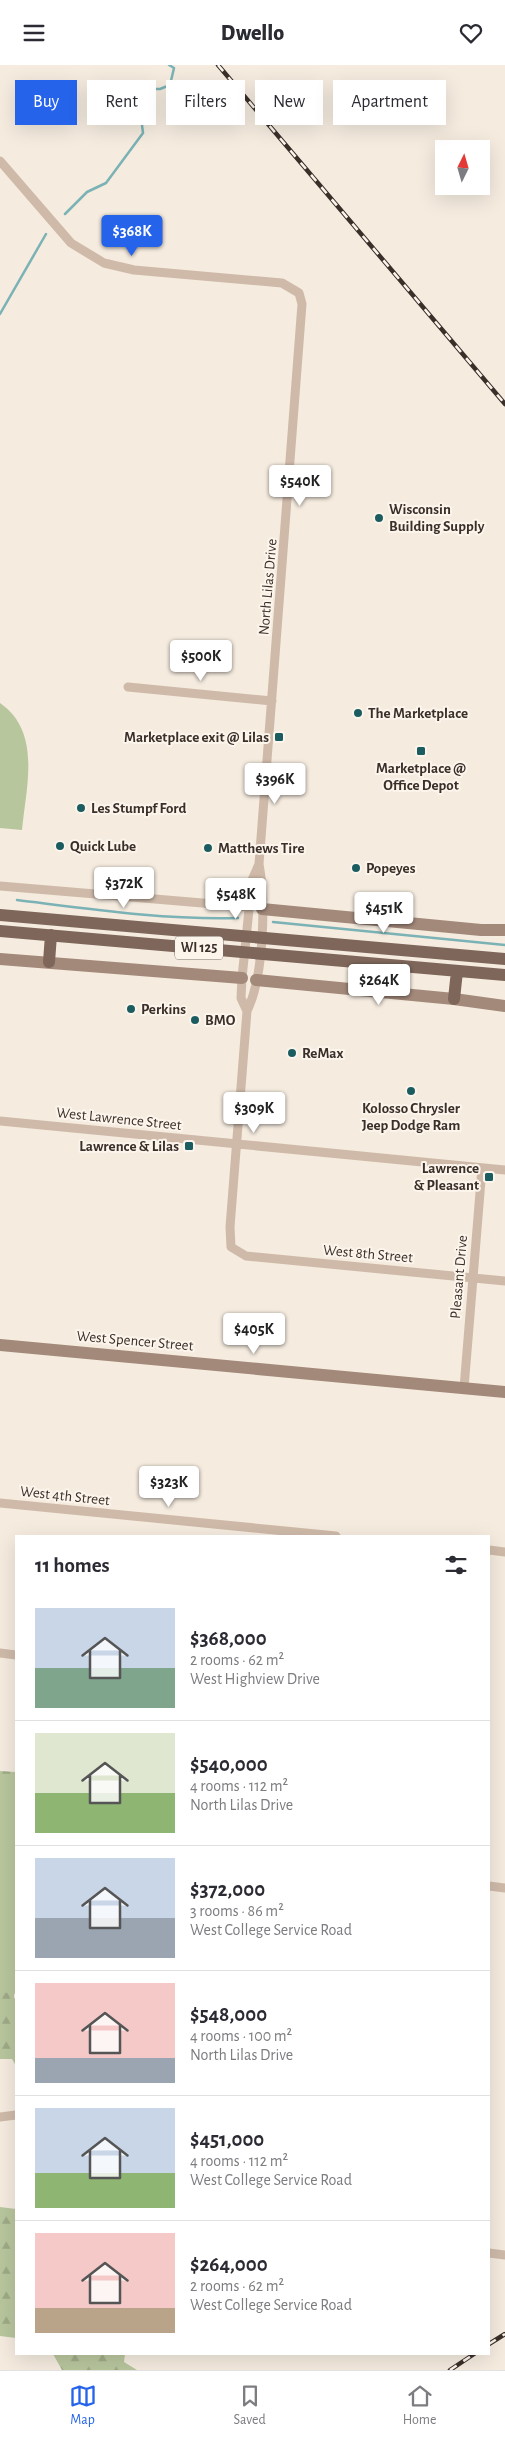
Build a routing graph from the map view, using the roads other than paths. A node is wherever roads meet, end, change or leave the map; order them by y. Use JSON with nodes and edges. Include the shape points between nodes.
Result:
{"nodes":[{"id":1,"x":0,"y":161,"type":"edge"},
{"id":2,"x":128,"y":687,"type":"dead end"},
{"id":3,"x":272,"y":701,"type":"junction"},
{"id":4,"x":259,"y":864,"type":"junction"},
{"id":5,"x":0,"y":886,"type":"edge"},
{"id":6,"x":256,"y":908,"type":"junction"},
{"id":7,"x":0,"y":915,"type":"edge"},
{"id":8,"x":505,"y":930,"type":"edge"},
{"id":9,"x":0,"y":931,"type":"edge"},
{"id":10,"x":52,"y":935,"type":"junction"},
{"id":11,"x":246,"y":936,"type":"junction"},
{"id":12,"x":262,"y":938,"type":"junction"},
{"id":13,"x":245,"y":952,"type":"junction"},
{"id":14,"x":260,"y":953,"type":"junction"},
{"id":15,"x":0,"y":959,"type":"edge"},
{"id":16,"x":505,"y":959,"type":"edge"},
{"id":17,"x":49,"y":962,"type":"junction"},
{"id":18,"x":457,"y":971,"type":"junction"},
{"id":19,"x":505,"y":975,"type":"edge"},
{"id":20,"x":242,"y":979,"type":"junction"},
{"id":21,"x":256,"y":980,"type":"junction"},
{"id":22,"x":454,"y":999,"type":"junction"},
{"id":23,"x":505,"y":1006,"type":"edge"},
{"id":24,"x":247,"y":1011,"type":"junction"},
{"id":25,"x":0,"y":1121,"type":"edge"},
{"id":26,"x":237,"y":1144,"type":"junction"},
{"id":27,"x":482,"y":1167,"type":"junction"},
{"id":28,"x":505,"y":1170,"type":"edge"},
{"id":29,"x":473,"y":1278,"type":"junction"},
{"id":30,"x":505,"y":1281,"type":"edge"},
{"id":31,"x":0,"y":1345,"type":"edge"},
{"id":32,"x":464,"y":1388,"type":"junction"},
{"id":33,"x":505,"y":1392,"type":"edge"},
{"id":34,"x":0,"y":1503,"type":"edge"},
{"id":35,"x":295,"y":1534,"type":"edge"},
{"id":36,"x":316,"y":1535,"type":"edge"},
{"id":37,"x":490,"y":1550,"type":"edge"},
{"id":38,"x":505,"y":1552,"type":"edge"},
{"id":39,"x":0,"y":1653,"type":"edge"},
{"id":40,"x":15,"y":1655,"type":"edge"},
{"id":41,"x":490,"y":1886,"type":"edge"},
{"id":42,"x":505,"y":1888,"type":"edge"},
{"id":43,"x":15,"y":2115,"type":"edge"},
{"id":44,"x":0,"y":2117,"type":"edge"},
{"id":45,"x":490,"y":2253,"type":"edge"},
{"id":46,"x":505,"y":2255,"type":"edge"}],
"edges":[{"from":1,"to":3,"type":"street","name":"North Lilas Drive","via":[[71,243],[104,263],[134,270],[264,280],[290,286],[299,293],[303,311]]},
{"from":2,"to":3,"type":"street"},
{"from":3,"to":4,"type":"street","name":"North Lilas Drive"},
{"from":4,"to":6,"type":"street","name":"North Lilas Drive","via":[[262,881]]},
{"from":4,"to":6,"type":"street","name":"North Lilas Drive","via":[[252,880]]},
{"from":5,"to":6,"type":"street"},
{"from":6,"to":8,"type":"street"},
{"from":6,"to":11,"type":"street","name":"North Lilas Drive"},
{"from":6,"to":12,"type":"street","name":"North Lilas Drive"},
{"from":7,"to":11,"type":"main road","number":"WI 125"},
{"from":9,"to":10,"type":"main road","number":"WI 125"},
{"from":10,"to":13,"type":"main road","number":"WI 125"},
{"from":10,"to":17,"type":"main road"},
{"from":11,"to":12,"type":"main road","number":"WI 125"},
{"from":11,"to":13,"type":"street","name":"North Lilas Drive"},
{"from":12,"to":14,"type":"street","name":"North Lilas Drive"},
{"from":12,"to":16,"type":"main road","number":"WI 125"},
{"from":13,"to":14,"type":"main road","number":"WI 125"},
{"from":13,"to":20,"type":"street","name":"North Lilas Drive"},
{"from":14,"to":18,"type":"main road","number":"WI 125"},
{"from":14,"to":21,"type":"street","name":"North Lilas Drive"},
{"from":15,"to":17,"type":"street"},
{"from":17,"to":20,"type":"street"},
{"from":18,"to":19,"type":"main road","number":"WI 125"},
{"from":18,"to":22,"type":"main road"},
{"from":20,"to":24,"type":"street","name":"North Lilas Drive","via":[[241,998]]},
{"from":21,"to":22,"type":"street"},
{"from":21,"to":24,"type":"street","name":"North Lilas Drive"},
{"from":22,"to":23,"type":"street"},
{"from":24,"to":26,"type":"street"},
{"from":25,"to":26,"type":"street","name":"West Lawrence Street"},
{"from":26,"to":27,"type":"street","name":"West Lawrence Street"},
{"from":26,"to":29,"type":"street","name":"West 8th Street","via":[[231,1247],[246,1256]]},
{"from":27,"to":28,"type":"street","name":"West Lawrence Street"},
{"from":27,"to":29,"type":"street","name":"Pleasant Drive"},
{"from":29,"to":30,"type":"street","name":"West 8th Street"},
{"from":29,"to":32,"type":"street","name":"Pleasant Drive"},
{"from":31,"to":32,"type":"street","name":"West Spencer Street"},
{"from":32,"to":33,"type":"street","name":"West Spencer Street"},
{"from":34,"to":35,"type":"street","name":"West 4th Street"},
{"from":35,"to":36,"type":"street","name":"West 4th Street"},
{"from":37,"to":38,"type":"street"},
{"from":39,"to":40,"type":"street"},
{"from":41,"to":42,"type":"street"},
{"from":43,"to":44,"type":"street"},
{"from":45,"to":46,"type":"street"}]}
